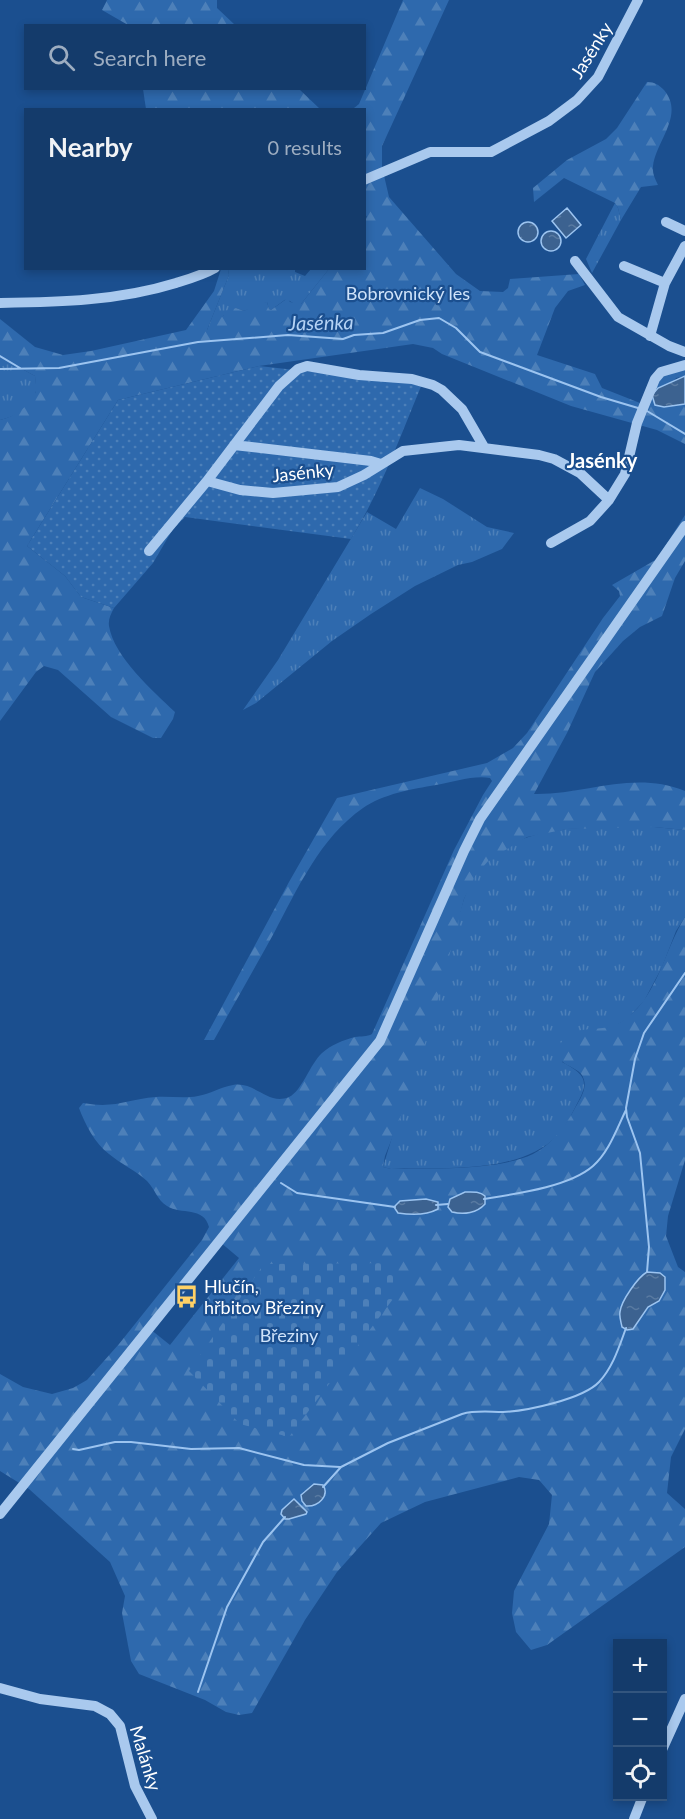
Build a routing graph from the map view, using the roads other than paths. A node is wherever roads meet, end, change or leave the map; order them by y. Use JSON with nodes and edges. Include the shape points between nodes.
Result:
{"nodes":[{"id":1,"x":638,"y":0,"type":"edge"},
{"id":2,"x":366,"y":179,"type":"edge"},
{"id":3,"x":666,"y":222,"type":"dead end"},
{"id":4,"x":685,"y":231,"type":"edge"},
{"id":5,"x":685,"y":246,"type":"edge"},
{"id":6,"x":575,"y":261,"type":"dead end"},
{"id":7,"x":624,"y":266,"type":"dead end"},
{"id":8,"x":210,"y":270,"type":"edge"},
{"id":9,"x":665,"y":283,"type":"junction"},
{"id":10,"x":0,"y":303,"type":"edge"},
{"id":11,"x":650,"y":336,"type":"junction"},
{"id":12,"x":685,"y":352,"type":"edge"},
{"id":13,"x":685,"y":365,"type":"edge"},
{"id":14,"x":234,"y":446,"type":"junction"},
{"id":15,"x":484,"y":447,"type":"junction"},
{"id":16,"x":381,"y":464,"type":"junction"},
{"id":17,"x":207,"y":481,"type":"junction"},
{"id":18,"x":609,"y":500,"type":"junction"},
{"id":19,"x":685,"y":526,"type":"edge"},
{"id":20,"x":551,"y":543,"type":"dead end"},
{"id":21,"x":148,"y":551,"type":"dead end"},
{"id":22,"x":0,"y":1514,"type":"edge"},
{"id":23,"x":0,"y":1688,"type":"edge"},
{"id":24,"x":685,"y":1699,"type":"edge"},
{"id":25,"x":664,"y":1747,"type":"edge"},
{"id":26,"x":641,"y":1801,"type":"edge"},
{"id":27,"x":152,"y":1819,"type":"edge"},
{"id":28,"x":634,"y":1819,"type":"edge"}],
"edges":[{"from":1,"to":2,"type":"street","name":"Jasénky","via":[[598,77],[578,100],[549,121],[491,152],[430,152]]},
{"from":3,"to":4,"type":"street"},
{"from":5,"to":9,"type":"street"},
{"from":6,"to":11,"type":"street","via":[[618,316]]},
{"from":7,"to":9,"type":"street"},
{"from":8,"to":10,"type":"street","via":[[135,294],[70,302]]},
{"from":9,"to":11,"type":"street"},
{"from":11,"to":12,"type":"street"},
{"from":13,"to":18,"type":"street","via":[[661,372],[655,379],[637,423],[625,474]]},
{"from":14,"to":15,"type":"street","via":[[279,386],[307,366],[433,385],[462,409]]},
{"from":14,"to":16,"type":"street"},
{"from":14,"to":17,"type":"street"},
{"from":15,"to":16,"type":"street","name":"Jasénky","via":[[459,445],[403,451]]},
{"from":15,"to":18,"type":"street","name":"Jasénky","via":[[554,459],[580,472]]},
{"from":16,"to":17,"type":"street","name":"Jasénky","via":[[338,487],[273,494]]},
{"from":17,"to":21,"type":"street"},
{"from":18,"to":20,"type":"street","via":[[590,521]]},
{"from":19,"to":22,"type":"street","via":[[484,812],[380,1041]]},
{"from":23,"to":27,"type":"street","name":"Malánky","via":[[40,1699],[94,1706],[110,1714],[120,1726],[135,1786]]},
{"from":24,"to":25,"type":"street"},
{"from":26,"to":28,"type":"street"}]}
